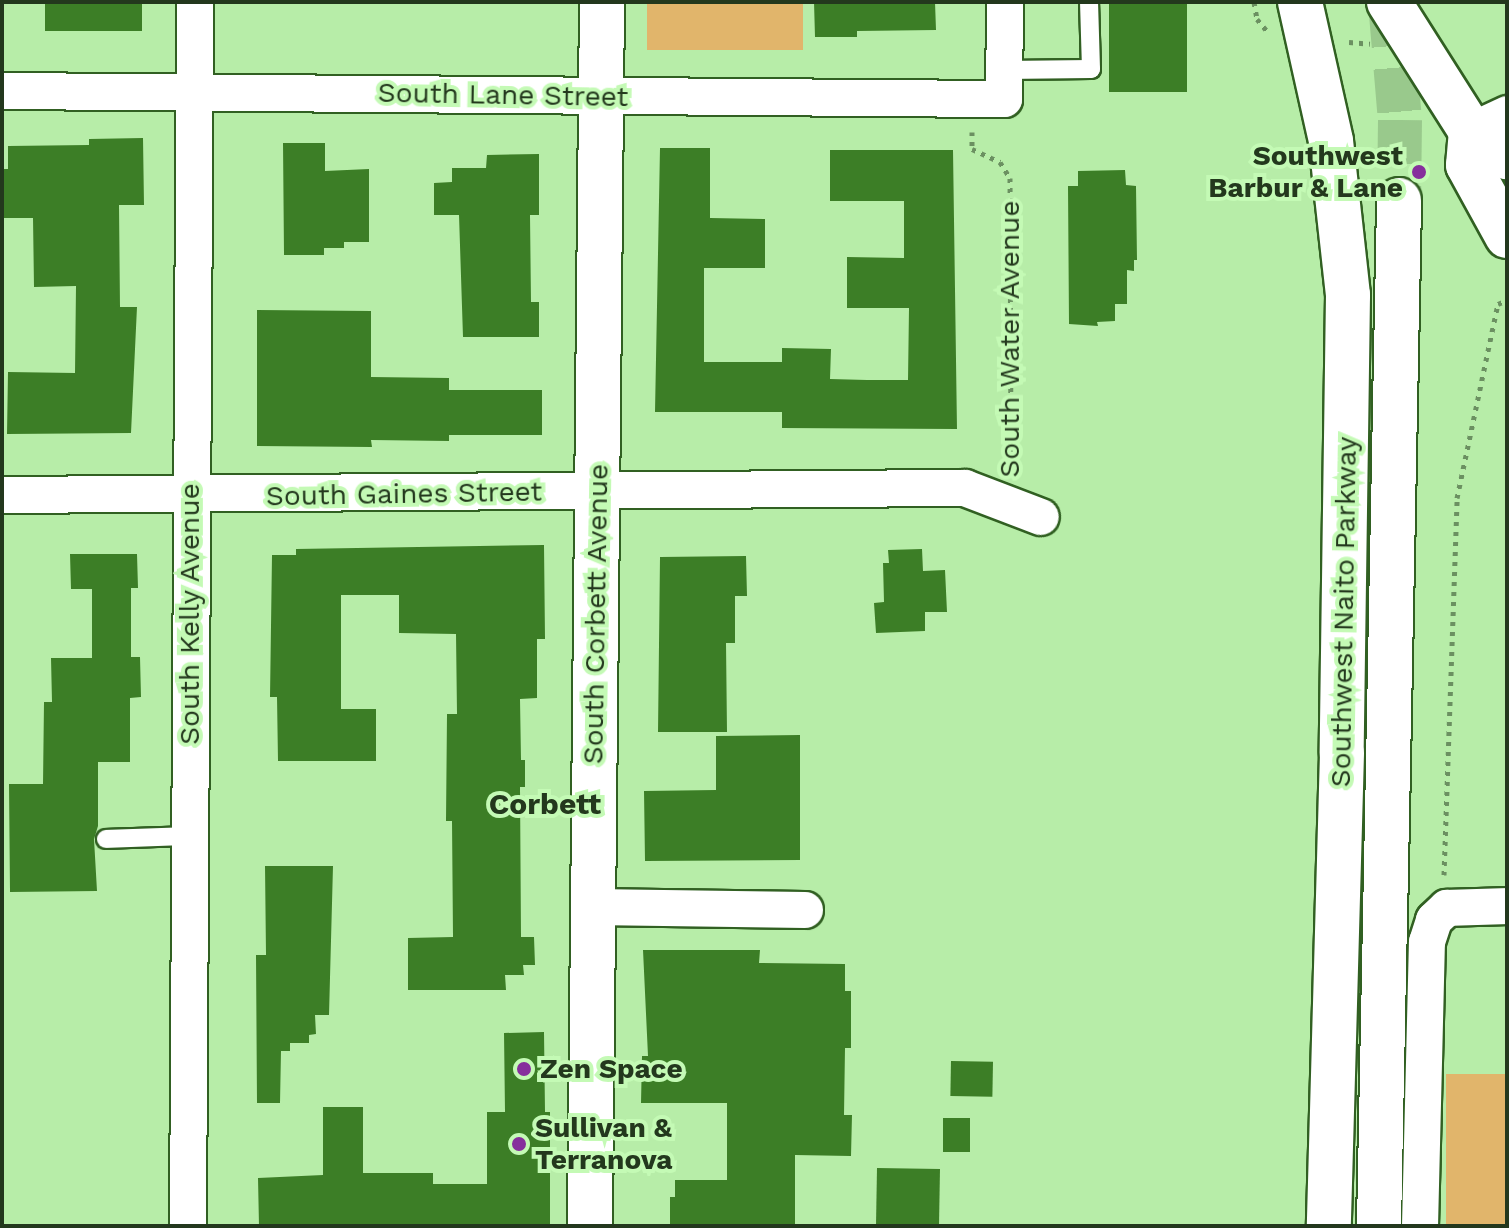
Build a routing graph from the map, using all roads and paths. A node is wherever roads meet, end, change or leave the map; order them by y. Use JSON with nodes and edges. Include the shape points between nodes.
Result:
{"nodes":[{"id":1,"x":195,"y":2,"type":"edge"},
{"id":2,"x":602,"y":2,"type":"edge"},
{"id":3,"x":1005,"y":2,"type":"edge"},
{"id":4,"x":1089,"y":2,"type":"edge"},
{"id":5,"x":1389,"y":2,"type":"edge"},
{"id":6,"x":1305,"y":20,"type":"edge"},
{"id":7,"x":1420,"y":48,"type":"junction"},
{"id":8,"x":993,"y":89,"type":"junction"},
{"id":9,"x":2,"y":91,"type":"edge"},
{"id":10,"x":194,"y":92,"type":"junction"},
{"id":11,"x":602,"y":95,"type":"junction"},
{"id":12,"x":1489,"y":122,"type":"edge"},
{"id":13,"x":1507,"y":157,"type":"edge"},
{"id":14,"x":1399,"y":200,"type":"tunnel mouth"},
{"id":15,"x":1507,"y":236,"type":"edge"},
{"id":16,"x":1507,"y":300,"type":"edge"},
{"id":17,"x":597,"y":492,"type":"junction"},
{"id":18,"x":2,"y":495,"type":"edge"},
{"id":19,"x":190,"y":496,"type":"junction"},
{"id":20,"x":1026,"y":511,"type":"joint"},
{"id":21,"x":189,"y":836,"type":"junction"},
{"id":22,"x":106,"y":839,"type":"dead end"},
{"id":23,"x":1507,"y":906,"type":"edge"},
{"id":24,"x":593,"y":907,"type":"junction"},
{"id":25,"x":1447,"y":908,"type":"junction"},
{"id":26,"x":805,"y":910,"type":"dead end"},
{"id":27,"x":188,"y":1226,"type":"edge"},
{"id":28,"x":590,"y":1226,"type":"edge"},
{"id":29,"x":1329,"y":1226,"type":"edge"},
{"id":30,"x":1379,"y":1226,"type":"edge"},
{"id":31,"x":1420,"y":1226,"type":"edge"}],
"edges":[{"from":1,"to":10,"type":"street","name":"South Kelly Avenue"},
{"from":2,"to":11,"type":"main road","name":"South Corbett Avenue"},
{"from":3,"to":8,"type":"street"},
{"from":4,"to":8,"type":"lane","via":[[1091,69]]},
{"from":5,"to":7,"type":"main road"},
{"from":6,"to":7,"type":"path"},
{"from":6,"to":29,"type":"main road","name":"Southwest Naito Parkway","via":[[1336,175],[1348,310]]},
{"from":7,"to":12,"type":"main road"},
{"from":8,"to":11,"type":"street","name":"South Lane Street"},
{"from":8,"to":20,"type":"path","name":"South Water Avenue","via":[[972,149],[1000,162],[1010,178]]},
{"from":9,"to":10,"type":"street","name":"South Lane Street"},
{"from":10,"to":11,"type":"street","name":"South Lane Street"},
{"from":10,"to":19,"type":"street","name":"South Kelly Avenue"},
{"from":11,"to":17,"type":"main road","name":"South Corbett Avenue"},
{"from":12,"to":13,"type":"main road"},
{"from":12,"to":15,"type":"main road","via":[[1468,165]]},
{"from":14,"to":30,"type":"main road","name":"Southwest Naito Parkway"},
{"from":16,"to":25,"type":"path","via":[[1498,304],[1457,498]]},
{"from":17,"to":19,"type":"street","name":"South Gaines Street"},
{"from":17,"to":20,"type":"street","name":"South Gaines Street","via":[[965,488]]},
{"from":17,"to":24,"type":"main road","name":"South Corbett Avenue"},
{"from":18,"to":19,"type":"street","name":"South Gaines Street"},
{"from":19,"to":21,"type":"street","name":"South Kelly Avenue"},
{"from":21,"to":22,"type":"lane"},
{"from":21,"to":27,"type":"street","name":"South Kelly Avenue"},
{"from":23,"to":25,"type":"street"},
{"from":24,"to":26,"type":"street"},
{"from":24,"to":28,"type":"main road","name":"South Corbett Avenue"},
{"from":25,"to":31,"type":"street","via":[[1434,920],[1427,942]]}]}
